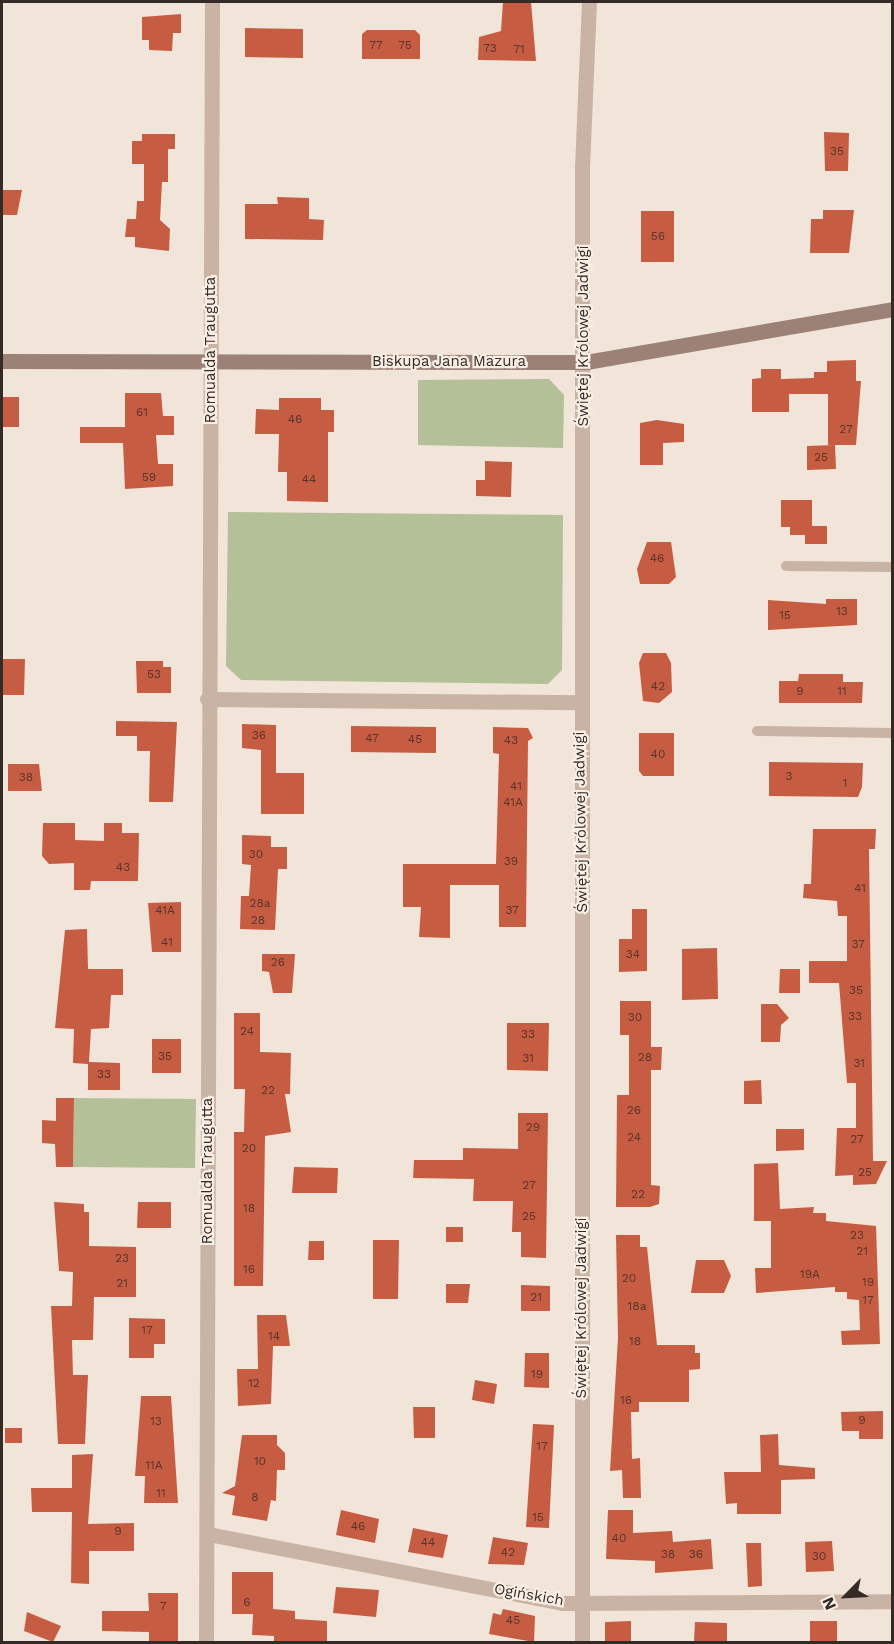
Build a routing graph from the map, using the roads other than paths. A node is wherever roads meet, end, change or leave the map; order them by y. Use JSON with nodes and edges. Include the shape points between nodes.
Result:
{"nodes":[{"id":1,"x":212,"y":2,"type":"edge"},
{"id":2,"x":590,"y":2,"type":"edge"},
{"id":3,"x":892,"y":309,"type":"edge"},
{"id":4,"x":2,"y":361,"type":"edge"},
{"id":5,"x":211,"y":362,"type":"junction"},
{"id":6,"x":586,"y":362,"type":"junction"},
{"id":7,"x":786,"y":566,"type":"dead end"},
{"id":8,"x":892,"y":567,"type":"edge"},
{"id":9,"x":207,"y":699,"type":"junction"},
{"id":10,"x":579,"y":702,"type":"junction"},
{"id":11,"x":757,"y":731,"type":"dead end"},
{"id":12,"x":892,"y":734,"type":"edge"},
{"id":13,"x":208,"y":1534,"type":"junction"},
{"id":14,"x":892,"y":1601,"type":"edge"},
{"id":15,"x":582,"y":1603,"type":"junction"},
{"id":16,"x":206,"y":1642,"type":"edge"},
{"id":17,"x":582,"y":1642,"type":"edge"}],
"edges":[{"from":1,"to":5,"type":"street","name":"Romualda Traugutta"},
{"from":2,"to":6,"type":"street","name":"Świętej Królowej Jadwigi","via":[[582,168]]},
{"from":3,"to":6,"type":"street","name":"Biskupa Jana Mazura"},
{"from":4,"to":5,"type":"street","name":"Biskupa Jana Mazura"},
{"from":5,"to":6,"type":"street","name":"Biskupa Jana Mazura"},
{"from":5,"to":9,"type":"street","name":"Romualda Traugutta"},
{"from":6,"to":10,"type":"street","name":"Świętej Królowej Jadwigi"},
{"from":7,"to":8,"type":"lane"},
{"from":9,"to":10,"type":"street"},
{"from":9,"to":13,"type":"street","name":"Romualda Traugutta"},
{"from":10,"to":15,"type":"street","name":"Świętej Królowej Jadwigi"},
{"from":11,"to":12,"type":"lane"},
{"from":13,"to":15,"type":"street","name":"Ogińskich"},
{"from":13,"to":16,"type":"street","name":"Romualda Traugutta"},
{"from":14,"to":15,"type":"street","name":"Ogińskich"},
{"from":15,"to":17,"type":"street","name":"Świętej Królowej Jadwigi"}]}
